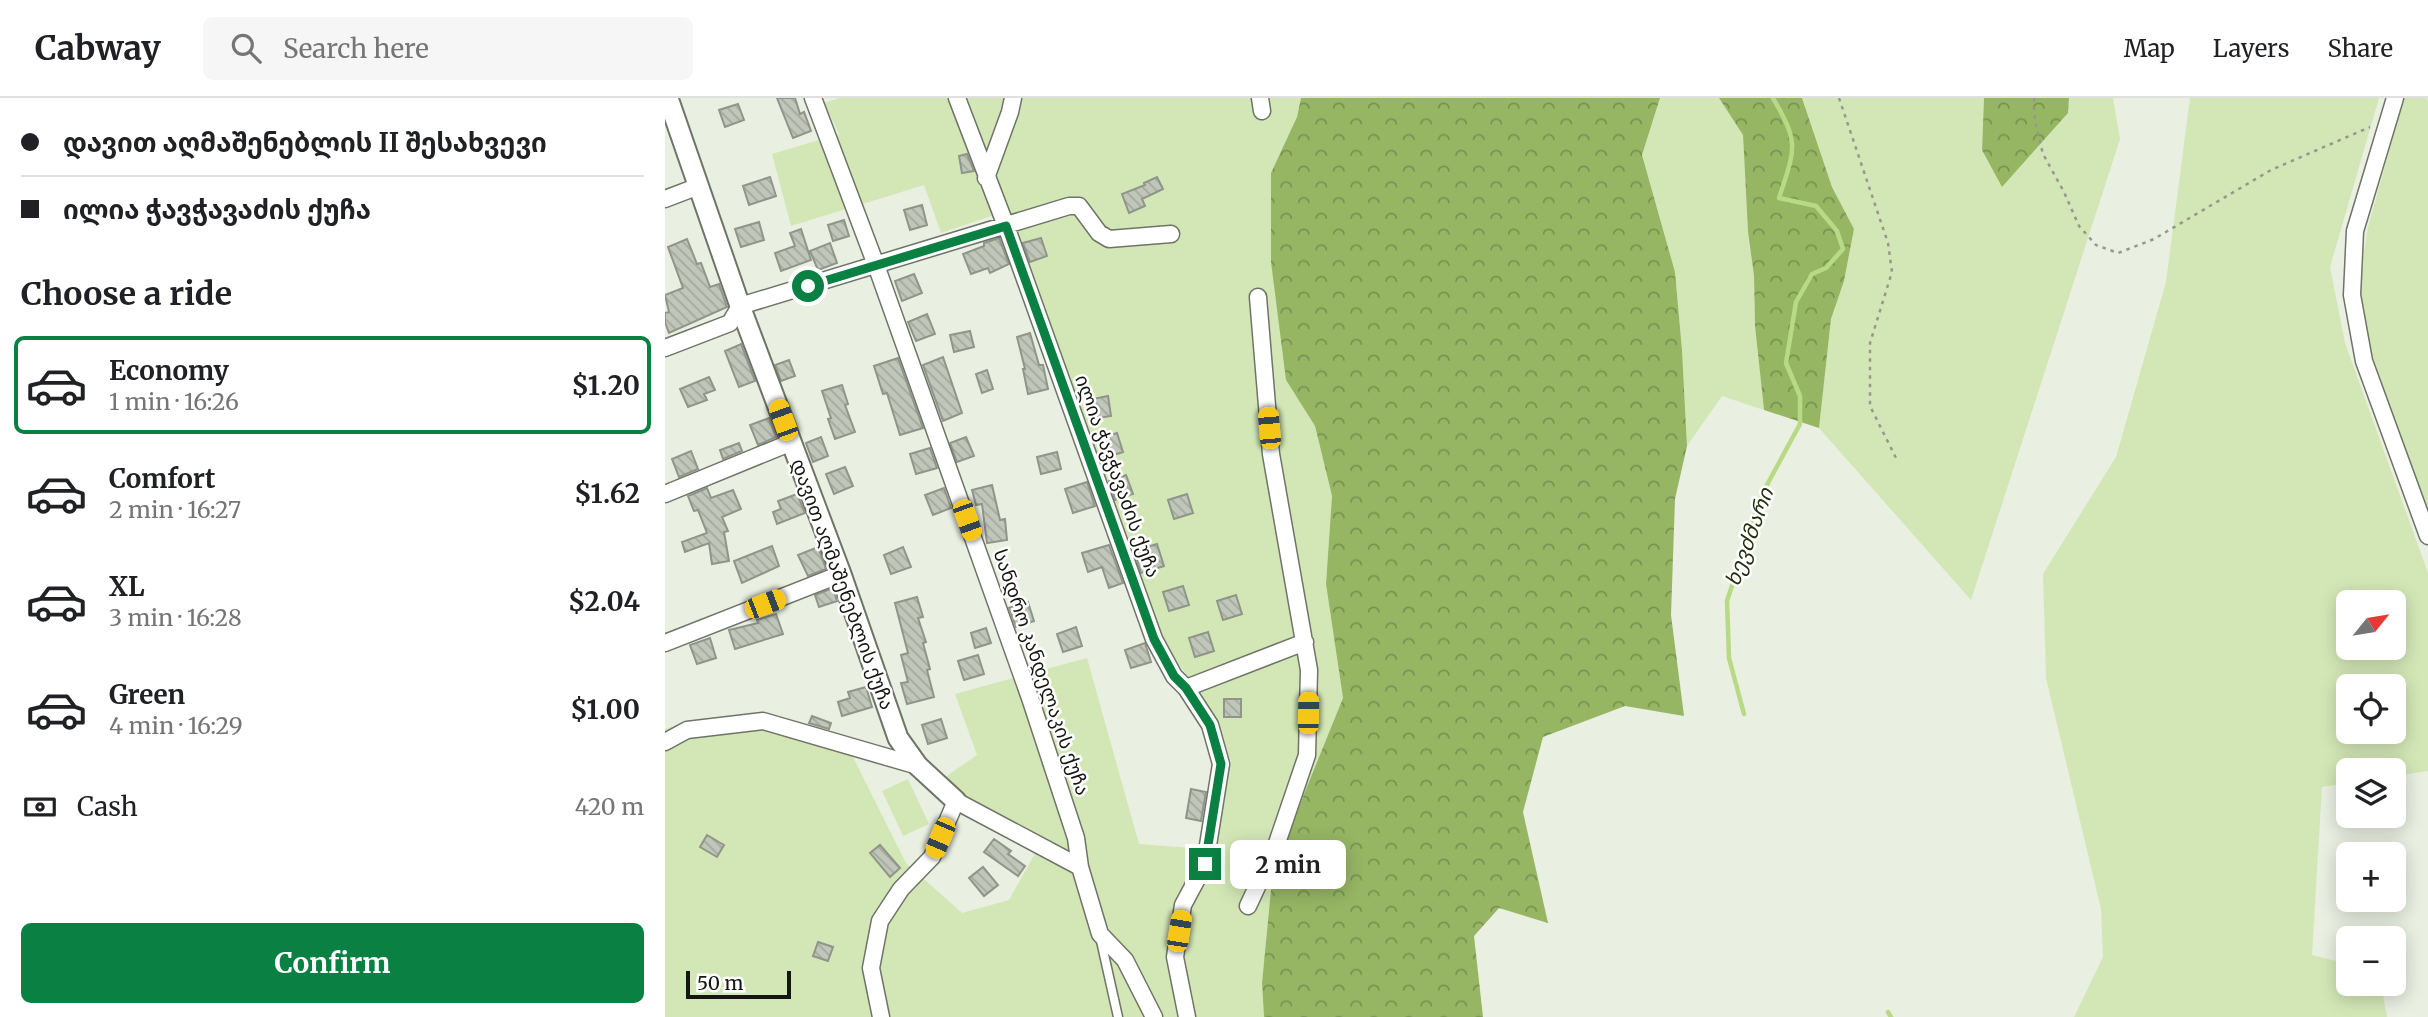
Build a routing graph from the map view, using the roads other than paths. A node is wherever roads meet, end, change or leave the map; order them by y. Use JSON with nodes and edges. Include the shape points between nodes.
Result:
{"nodes":[{"id":1,"x":668,"y":98,"type":"edge"},
{"id":2,"x":813,"y":98,"type":"edge"},
{"id":3,"x":957,"y":98,"type":"edge"},
{"id":4,"x":1013,"y":98,"type":"edge"},
{"id":5,"x":2395,"y":98,"type":"edge"},
{"id":6,"x":986,"y":177,"type":"junction"},
{"id":7,"x":699,"y":186,"type":"junction"},
{"id":8,"x":665,"y":199,"type":"edge"},
{"id":9,"x":1006,"y":226,"type":"junction"},
{"id":10,"x":1171,"y":234,"type":"dead end"},
{"id":11,"x":876,"y":265,"type":"junction"},
{"id":12,"x":1258,"y":297,"type":"dead end"},
{"id":13,"x":740,"y":306,"type":"junction"},
{"id":14,"x":665,"y":348,"type":"edge"},
{"id":15,"x":792,"y":442,"type":"junction"},
{"id":16,"x":665,"y":494,"type":"edge"},
{"id":17,"x":2428,"y":537,"type":"edge"},
{"id":18,"x":841,"y":574,"type":"junction"},
{"id":19,"x":1305,"y":642,"type":"junction"},
{"id":20,"x":665,"y":643,"type":"edge"},
{"id":21,"x":1186,"y":688,"type":"junction"},
{"id":22,"x":665,"y":742,"type":"edge"},
{"id":23,"x":918,"y":766,"type":"junction"},
{"id":24,"x":956,"y":801,"type":"junction"},
{"id":25,"x":1080,"y":867,"type":"junction"},
{"id":26,"x":1248,"y":906,"type":"dead end"},
{"id":27,"x":1100,"y":934,"type":"junction"},
{"id":28,"x":881,"y":1017,"type":"edge"},
{"id":29,"x":1118,"y":1017,"type":"edge"},
{"id":30,"x":1154,"y":1017,"type":"edge"},
{"id":31,"x":1187,"y":1017,"type":"edge"}],
"edges":[{"from":1,"to":7,"type":"street","name":"დავით აღმაშენებლის ქუჩა"},
{"from":2,"to":11,"type":"street","name":"სანდრო კანდელაკის ქუჩა"},
{"from":3,"to":6,"type":"street","name":"ილია ჭავჭავაძის ქუჩა"},
{"from":4,"to":6,"type":"street"},
{"from":5,"to":17,"type":"street","via":[[2355,231],[2352,295],[2364,361]]},
{"from":6,"to":9,"type":"street","name":"ილია ჭავჭავაძის ქუჩა"},
{"from":7,"to":8,"type":"street"},
{"from":7,"to":13,"type":"street","name":"დავით აღმაშენებლის ქუჩა"},
{"from":9,"to":10,"type":"street","via":[[1079,206],[1109,239]]},
{"from":9,"to":11,"type":"street"},
{"from":9,"to":21,"type":"street","name":"ილია ჭავჭავაძის ქუჩა","via":[[1154,639]]},
{"from":11,"to":13,"type":"street"},
{"from":11,"to":25,"type":"street","name":"სანდრო კანდელაკის ქუჩა","via":[[1030,698],[1076,838]]},
{"from":12,"to":19,"type":"street","via":[[1271,454]]},
{"from":13,"to":14,"type":"street","via":[[730,324]]},
{"from":13,"to":15,"type":"street","name":"დავით აღმაშენებლის ქუჩა"},
{"from":15,"to":16,"type":"street"},
{"from":15,"to":18,"type":"street","name":"დავით აღმაშენებლის ქუჩა"},
{"from":18,"to":20,"type":"street"},
{"from":18,"to":23,"type":"street","name":"დავით აღმაშენებლის ქუჩა","via":[[898,738]]},
{"from":19,"to":21,"type":"street"},
{"from":19,"to":26,"type":"street","via":[[1309,670],[1307,755],[1276,846]]},
{"from":21,"to":31,"type":"street","name":"ილია ჭავჭავაძის ქუჩა","via":[[1210,725],[1221,764],[1205,864],[1183,905],[1175,957]]},
{"from":22,"to":23,"type":"street","via":[[687,730],[763,721]]},
{"from":23,"to":24,"type":"street","name":"დავით აღმაშენებლის ქუჩა"},
{"from":24,"to":25,"type":"street","name":"დავით აღმაშენებლის ქუჩა"},
{"from":24,"to":28,"type":"street","via":[[932,856],[901,888],[880,921],[871,968]]},
{"from":25,"to":27,"type":"street","name":"სანდრო კანდელაკის ქუჩა"},
{"from":27,"to":29,"type":"lane"},
{"from":27,"to":30,"type":"street","via":[[1125,960]]}]}
